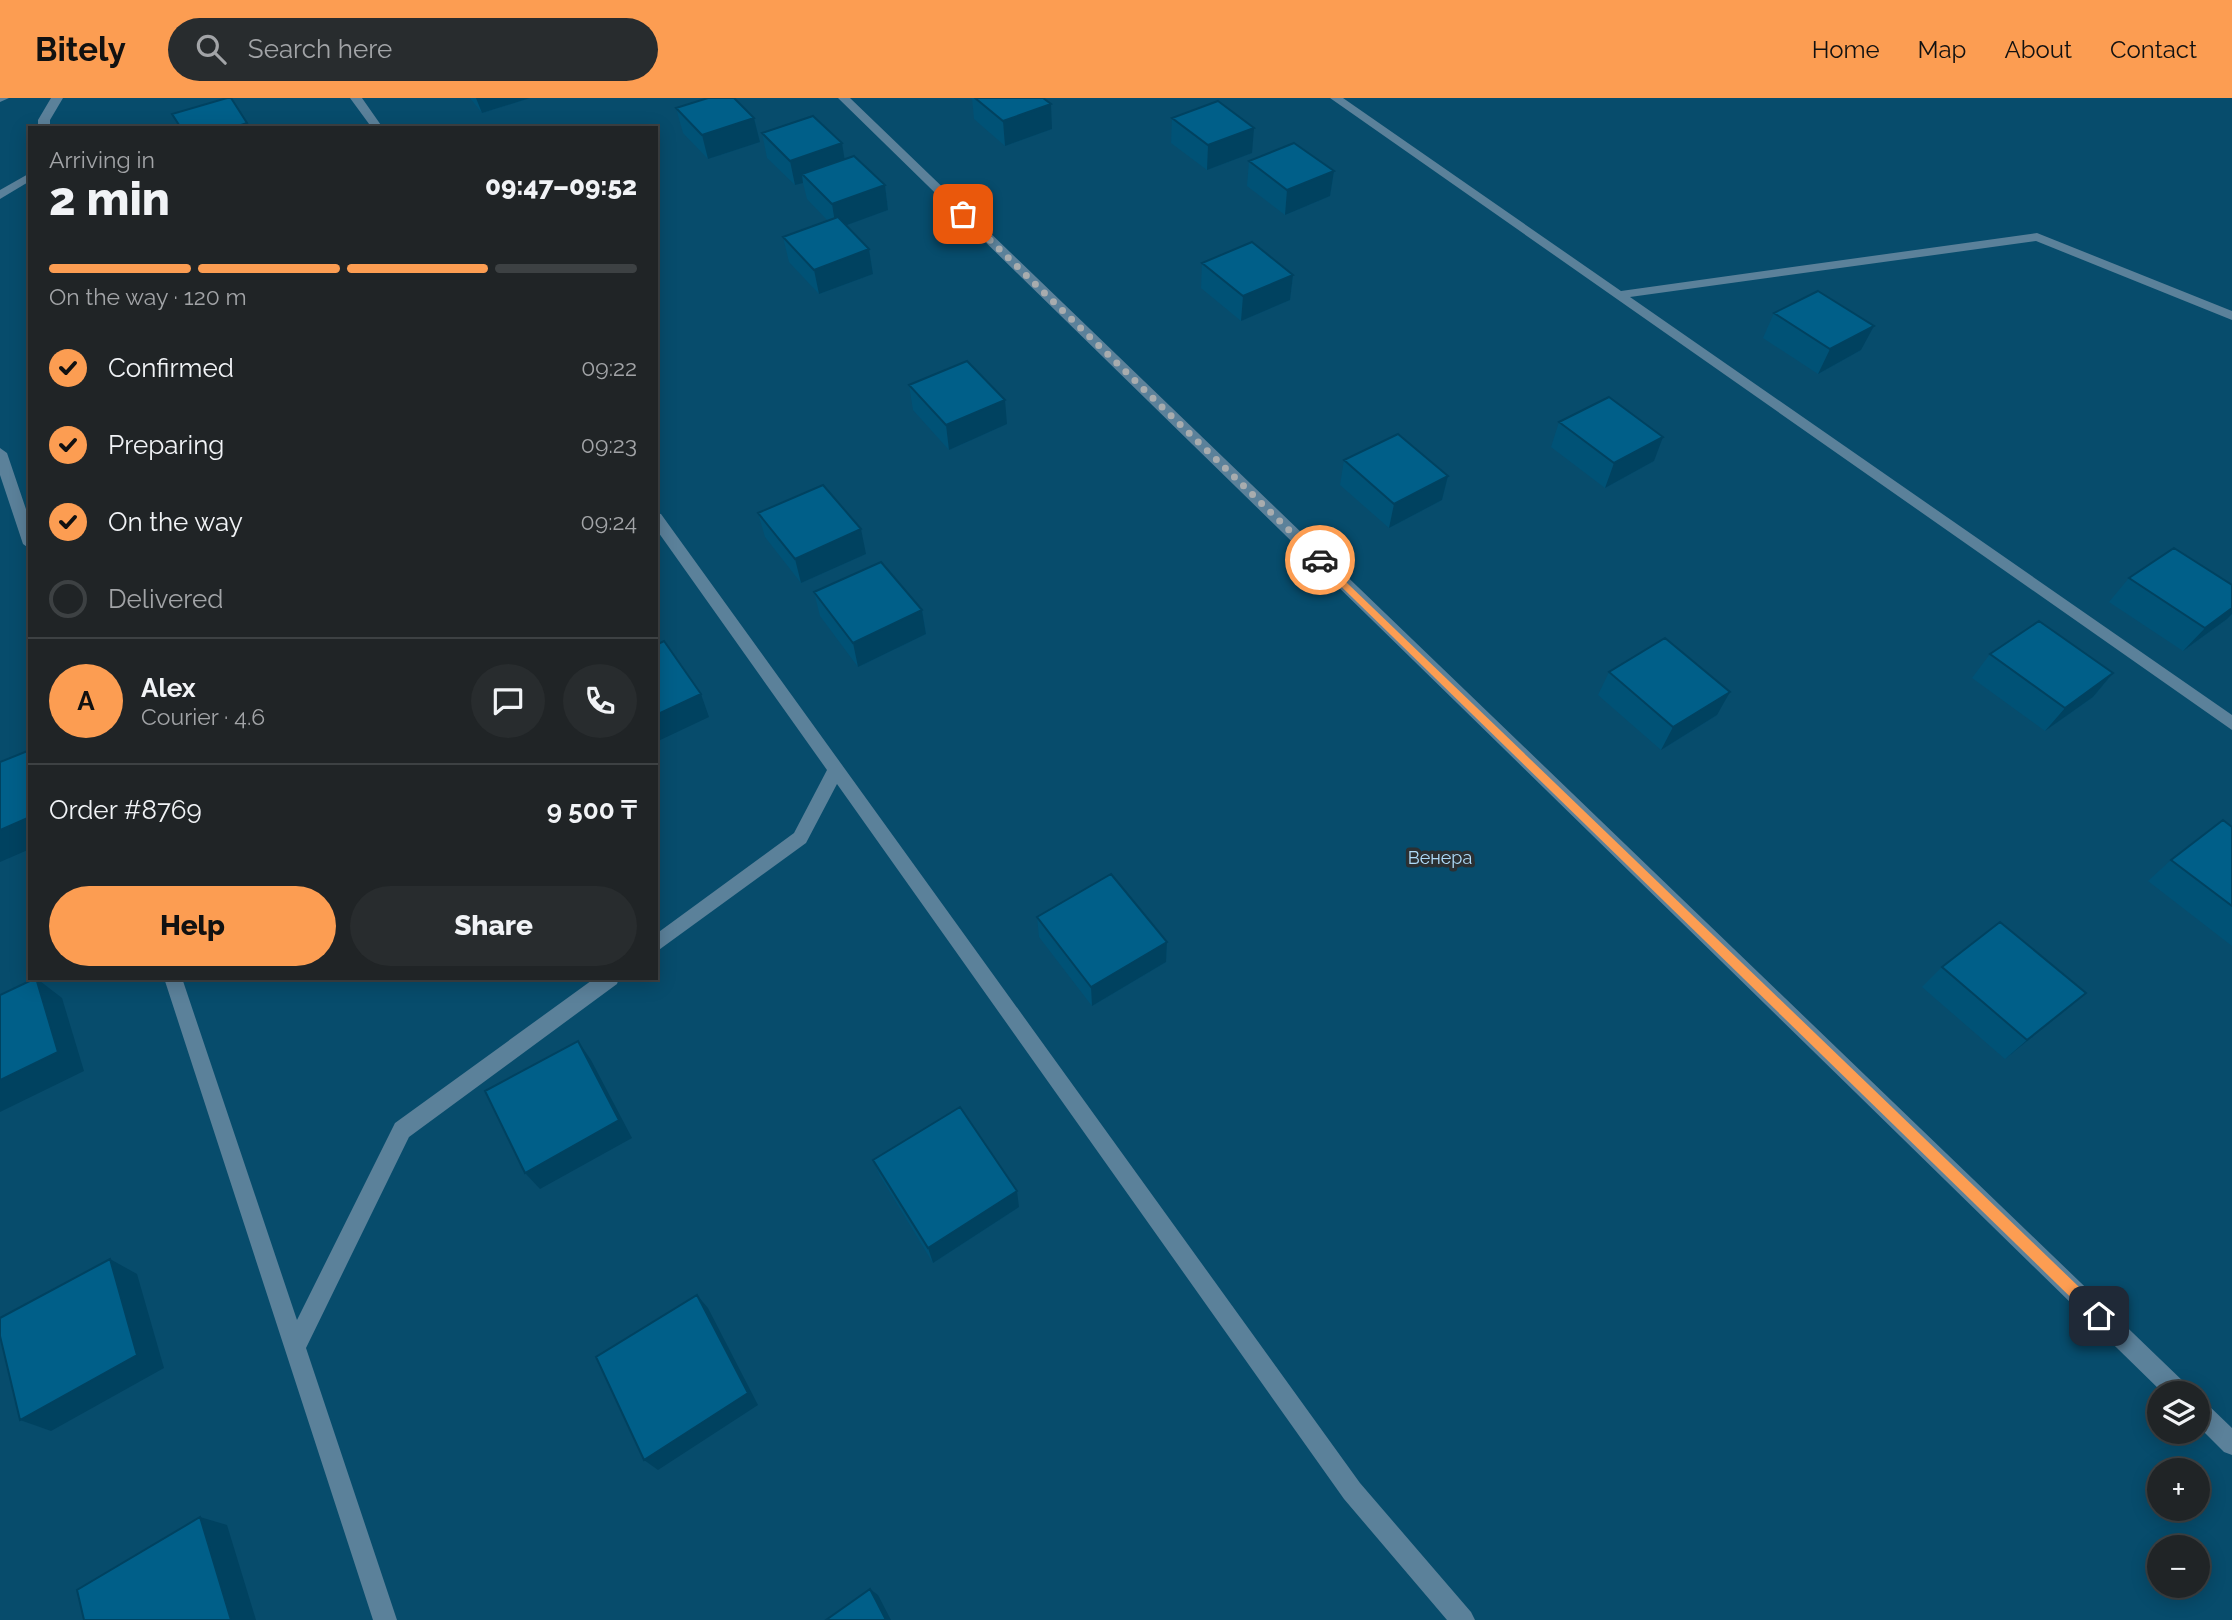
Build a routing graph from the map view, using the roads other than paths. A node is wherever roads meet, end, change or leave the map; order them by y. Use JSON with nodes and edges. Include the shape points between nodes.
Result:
{"nodes":[{"id":1,"x":57,"y":98,"type":"edge"},
{"id":2,"x":356,"y":98,"type":"edge"},
{"id":3,"x":844,"y":98,"type":"edge"},
{"id":4,"x":1336,"y":98,"type":"edge"},
{"id":5,"x":44,"y":126,"type":"edge"},
{"id":6,"x":377,"y":126,"type":"edge"},
{"id":7,"x":28,"y":177,"type":"edge"},
{"id":8,"x":0,"y":195,"type":"edge"},
{"id":9,"x":1618,"y":295,"type":"junction"},
{"id":10,"x":2232,"y":316,"type":"edge"},
{"id":11,"x":0,"y":453,"type":"edge"},
{"id":12,"x":658,"y":521,"type":"edge"},
{"id":13,"x":28,"y":538,"type":"edge"},
{"id":14,"x":2232,"y":724,"type":"edge"},
{"id":15,"x":836,"y":769,"type":"junction"},
{"id":16,"x":658,"y":943,"type":"edge"},
{"id":17,"x":174,"y":980,"type":"edge"},
{"id":18,"x":607,"y":980,"type":"edge"},
{"id":19,"x":295,"y":1347,"type":"junction"},
{"id":20,"x":2167,"y":1381,"type":"edge"},
{"id":21,"x":2210,"y":1423,"type":"edge"},
{"id":22,"x":2232,"y":1444,"type":"edge"},
{"id":23,"x":385,"y":1620,"type":"edge"},
{"id":24,"x":1463,"y":1620,"type":"edge"}],
"edges":[{"from":1,"to":5,"type":"street"},
{"from":2,"to":6,"type":"street"},
{"from":3,"to":20,"type":"street"},
{"from":4,"to":9,"type":"street"},
{"from":7,"to":8,"type":"street"},
{"from":9,"to":10,"type":"street","via":[[2037,237]]},
{"from":9,"to":14,"type":"street"},
{"from":11,"to":13,"type":"street"},
{"from":12,"to":15,"type":"street"},
{"from":15,"to":16,"type":"street","via":[[800,838]]},
{"from":15,"to":24,"type":"street","via":[[1352,1491]]},
{"from":17,"to":19,"type":"street"},
{"from":18,"to":19,"type":"street","via":[[402,1130]]},
{"from":19,"to":23,"type":"street"},
{"from":21,"to":22,"type":"street"}]}
